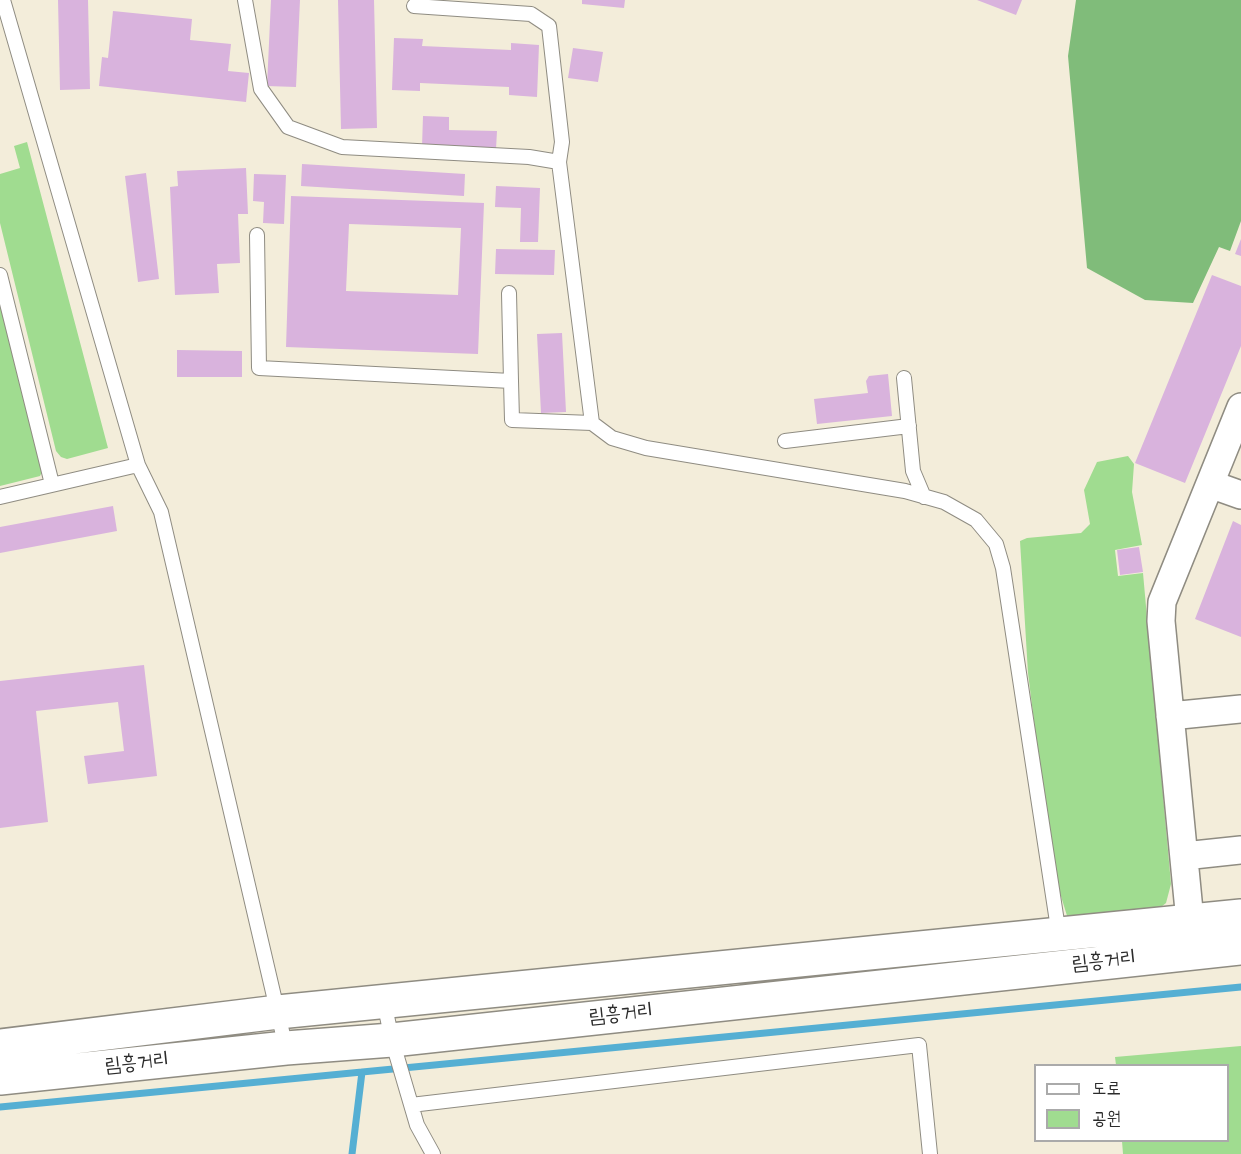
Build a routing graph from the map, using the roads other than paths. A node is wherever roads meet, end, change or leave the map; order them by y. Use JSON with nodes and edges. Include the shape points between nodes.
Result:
{"nodes":[{"id":1,"x":3,"y":0,"type":"edge"},
{"id":2,"x":245,"y":0,"type":"edge"},
{"id":3,"x":414,"y":6,"type":"dead end"},
{"id":4,"x":559,"y":162,"type":"junction"},
{"id":5,"x":257,"y":235,"type":"dead end"},
{"id":6,"x":0,"y":275,"type":"edge"},
{"id":7,"x":509,"y":293,"type":"dead end"},
{"id":8,"x":904,"y":378,"type":"dead end"},
{"id":9,"x":511,"y":381,"type":"junction"},
{"id":10,"x":1241,"y":407,"type":"edge"},
{"id":11,"x":592,"y":423,"type":"junction"},
{"id":12,"x":909,"y":426,"type":"junction"},
{"id":13,"x":785,"y":441,"type":"dead end"},
{"id":14,"x":138,"y":465,"type":"junction"},
{"id":15,"x":52,"y":484,"type":"junction"},
{"id":16,"x":1210,"y":484,"type":"junction"},
{"id":17,"x":1241,"y":495,"type":"edge"},
{"id":18,"x":0,"y":497,"type":"edge"},
{"id":19,"x":924,"y":497,"type":"junction"},
{"id":20,"x":1241,"y":709,"type":"edge"},
{"id":21,"x":1170,"y":716,"type":"junction"},
{"id":22,"x":1241,"y":850,"type":"edge"},
{"id":23,"x":1184,"y":856,"type":"junction"},
{"id":24,"x":1241,"y":916,"type":"edge"},
{"id":25,"x":1190,"y":921,"type":"junction"},
{"id":26,"x":1241,"y":948,"type":"edge"},
{"id":27,"x":1062,"y":950,"type":"junction"},
{"id":28,"x":384,"y":1002,"type":"junction"},
{"id":29,"x":278,"y":1012,"type":"junction"},
{"id":30,"x":392,"y":1040,"type":"junction"},
{"id":31,"x":0,"y":1046,"type":"edge"},
{"id":32,"x":286,"y":1048,"type":"junction"},
{"id":33,"x":0,"y":1078,"type":"edge"},
{"id":34,"x":411,"y":1105,"type":"junction"},
{"id":35,"x":434,"y":1154,"type":"edge"},
{"id":36,"x":930,"y":1154,"type":"edge"}],
"edges":[{"from":1,"to":14,"type":"lane"},
{"from":2,"to":4,"type":"lane","via":[[261,89],[288,128],[342,147]]},
{"from":3,"to":4,"type":"lane","via":[[531,14],[549,26],[562,142]]},
{"from":4,"to":11,"type":"lane"},
{"from":5,"to":9,"type":"lane","via":[[259,368]]},
{"from":6,"to":15,"type":"lane"},
{"from":7,"to":9,"type":"lane"},
{"from":8,"to":12,"type":"lane"},
{"from":9,"to":11,"type":"lane","via":[[512,420]]},
{"from":10,"to":16,"type":"street"},
{"from":11,"to":19,"type":"lane","via":[[612,438],[646,448]]},
{"from":12,"to":13,"type":"lane"},
{"from":12,"to":19,"type":"lane","via":[[913,471]]},
{"from":14,"to":15,"type":"lane"},
{"from":14,"to":29,"type":"lane","via":[[161,512]]},
{"from":15,"to":18,"type":"lane"},
{"from":16,"to":17,"type":"street"},
{"from":16,"to":21,"type":"street","via":[[1162,602]]},
{"from":19,"to":27,"type":"lane","via":[[944,502],[976,520],[996,544],[1003,568]]},
{"from":20,"to":21,"type":"street"},
{"from":21,"to":23,"type":"street"},
{"from":22,"to":23,"type":"street"},
{"from":23,"to":25,"type":"street"},
{"from":24,"to":25,"type":"main road","name":"림흥거리"},
{"from":25,"to":27,"type":"main road","name":"림흥거리"},
{"from":26,"to":27,"type":"main road","name":"림흥거리"},
{"from":27,"to":28,"type":"main road","name":"림흥거리"},
{"from":27,"to":30,"type":"main road","name":"림흥거리"},
{"from":28,"to":29,"type":"main road","name":"림흥거리"},
{"from":28,"to":30,"type":"lane"},
{"from":29,"to":31,"type":"main road","name":"림흥거리"},
{"from":29,"to":32,"type":"lane"},
{"from":30,"to":32,"type":"main road","name":"림흥거리"},
{"from":30,"to":34,"type":"lane"},
{"from":32,"to":33,"type":"main road","name":"림흥거리"},
{"from":34,"to":35,"type":"lane","via":[[417,1125]]},
{"from":34,"to":36,"type":"lane","via":[[920,1045]]}]}
